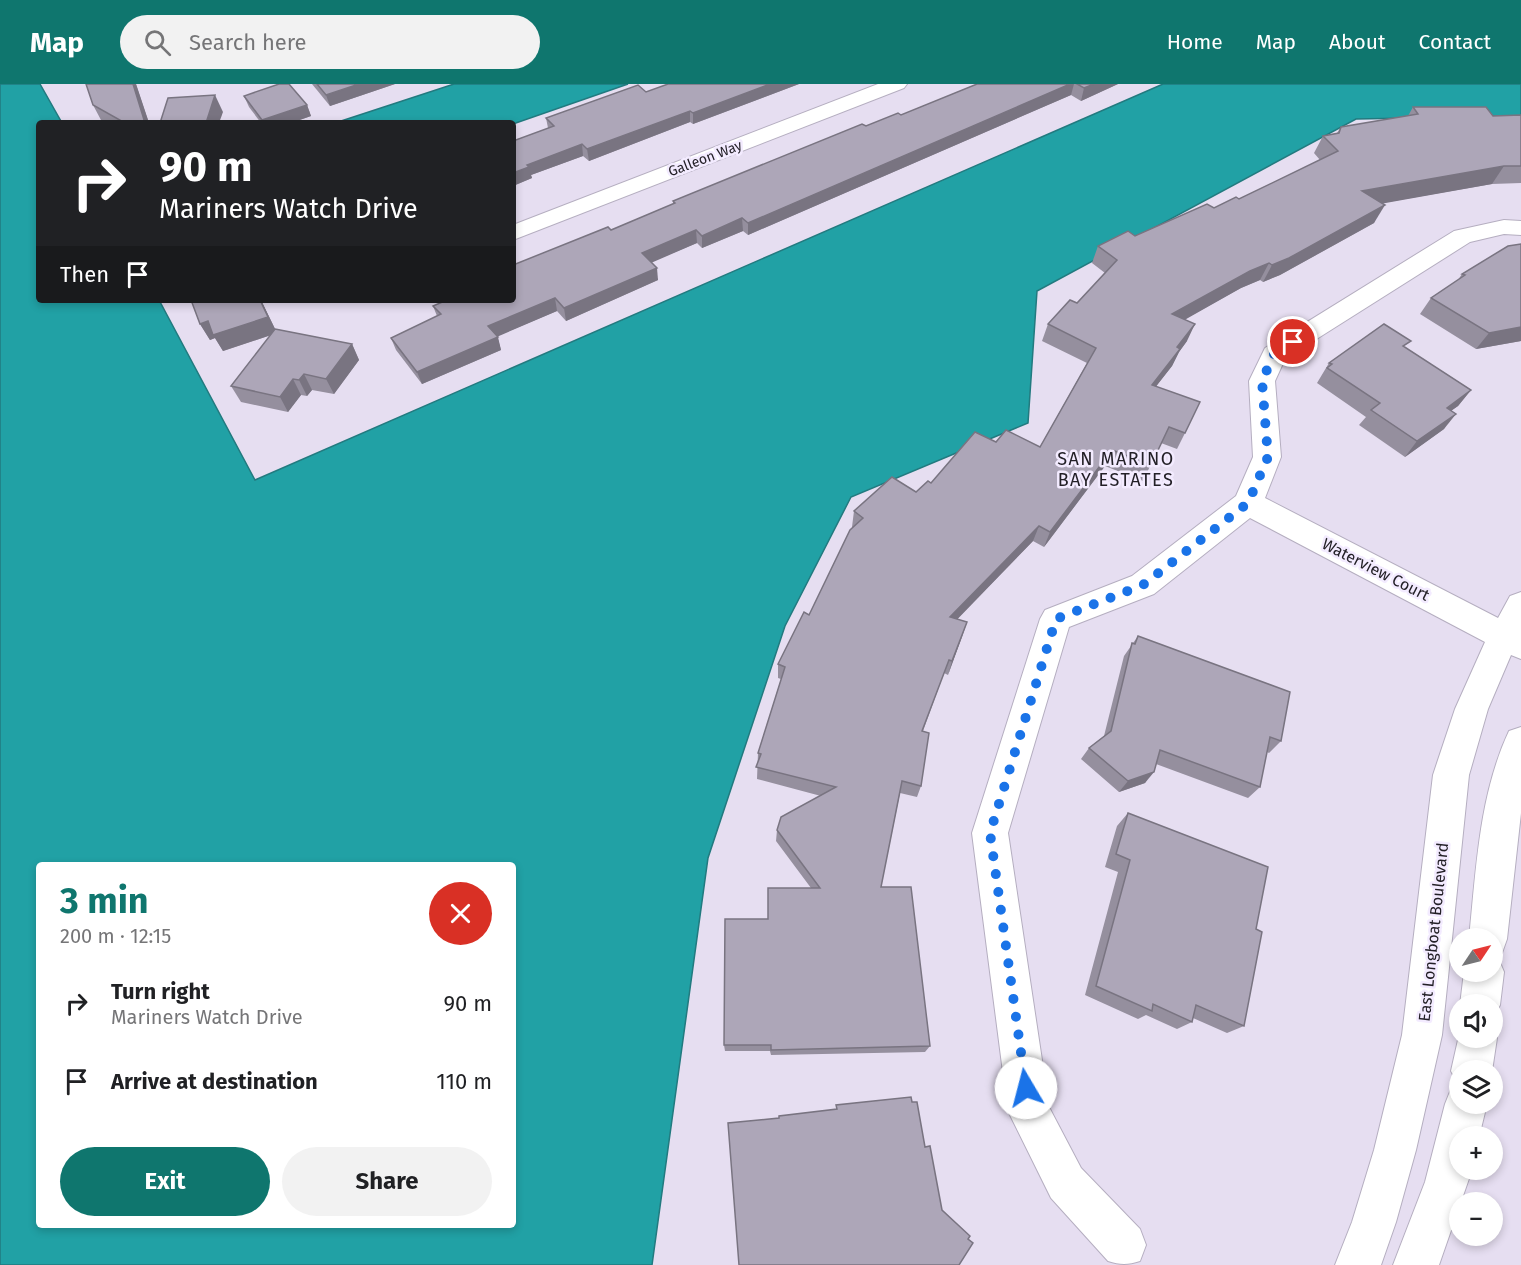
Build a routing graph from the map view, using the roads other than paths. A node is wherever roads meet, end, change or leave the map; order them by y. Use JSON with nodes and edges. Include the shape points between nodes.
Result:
{"nodes":[{"id":1,"x":897,"y":84,"type":"edge"},
{"id":2,"x":1521,"y":228,"type":"edge"},
{"id":3,"x":516,"y":232,"type":"edge"},
{"id":4,"x":1248,"y":503,"type":"junction"},
{"id":5,"x":1515,"y":628,"type":"edge"},
{"id":6,"x":1521,"y":742,"type":"edge"},
{"id":7,"x":1489,"y":928,"type":"edge"},
{"id":8,"x":1464,"y":1114,"type":"edge"},
{"id":9,"x":1124,"y":1245,"type":"dead end"},
{"id":10,"x":1358,"y":1265,"type":"edge"},
{"id":11,"x":1416,"y":1265,"type":"edge"}],
"edges":[{"from":1,"to":3,"type":"street","name":"Galleon Way"},
{"from":2,"to":4,"type":"street","via":[[1504,227],[1462,236],[1274,354],[1262,381],[1268,457]]},
{"from":4,"to":5,"type":"street","name":"Waterview Court"},
{"from":4,"to":9,"type":"street","via":[[1143,585],[1056,619],[990,833],[1029,1111],[1066,1183]]},
{"from":5,"to":10,"type":"street","name":"East Longboat Boulevard","via":[[1464,727],[1451,775],[1422,1035],[1395,1150]]},
{"from":6,"to":7,"type":"street","via":[[1505,804]]},
{"from":8,"to":11,"type":"street","via":[[1447,1182]]}]}
